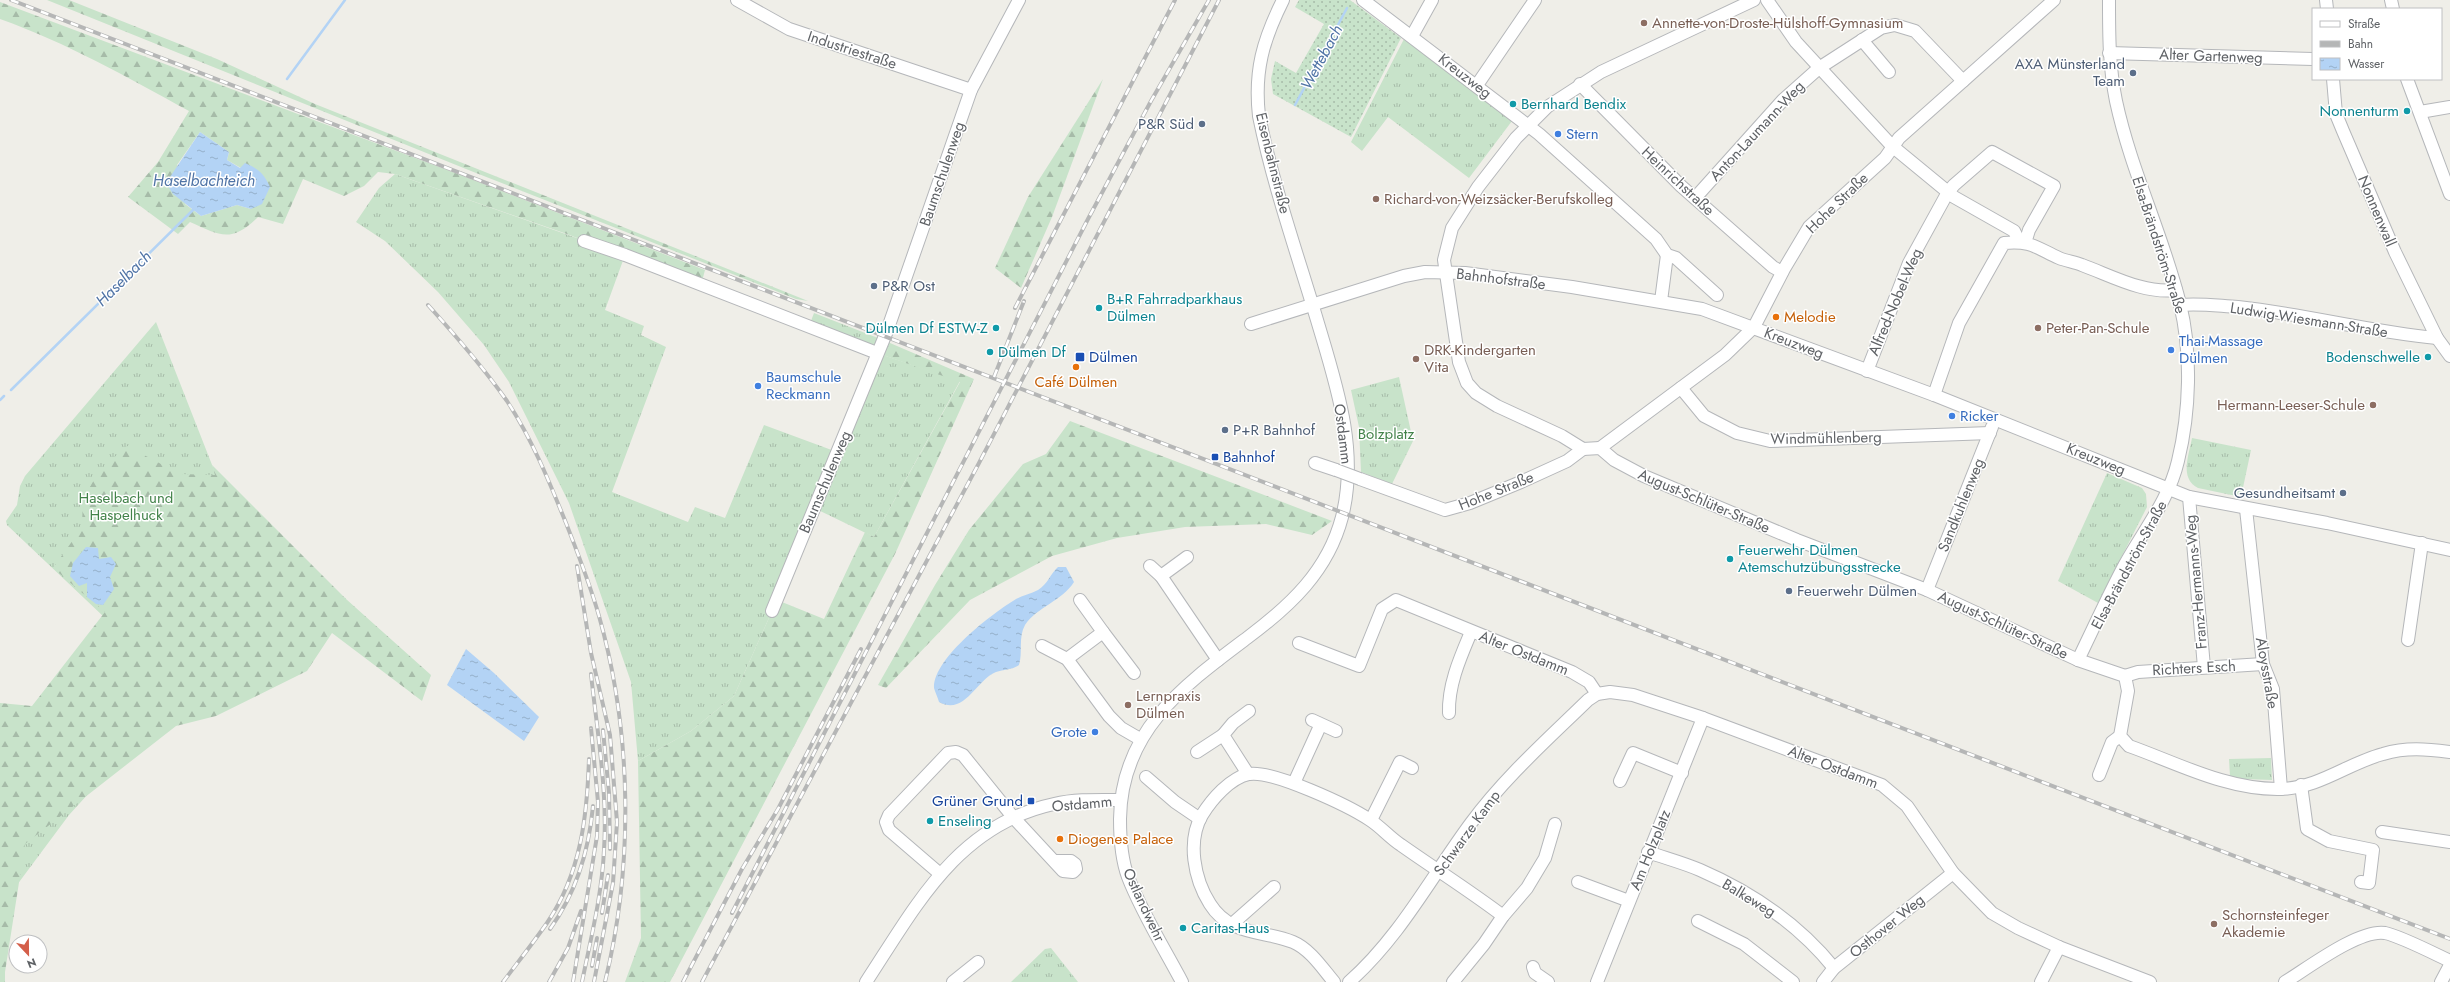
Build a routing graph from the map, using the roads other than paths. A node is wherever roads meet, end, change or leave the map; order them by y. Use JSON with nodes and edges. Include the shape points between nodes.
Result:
{"nodes":[{"id":1,"x":738,"y":0,"type":"edge"},
{"id":2,"x":1019,"y":0,"type":"edge"},
{"id":3,"x":1283,"y":0,"type":"edge"},
{"id":4,"x":1363,"y":0,"type":"edge"},
{"id":5,"x":1432,"y":0,"type":"edge"},
{"id":6,"x":1534,"y":0,"type":"edge"},
{"id":7,"x":1754,"y":0,"type":"edge"},
{"id":8,"x":1767,"y":0,"type":"edge"},
{"id":9,"x":2054,"y":0,"type":"edge"},
{"id":10,"x":2109,"y":0,"type":"edge"},
{"id":11,"x":1412,"y":36,"type":"junction"},
{"id":12,"x":1862,"y":40,"type":"junction"},
{"id":13,"x":2109,"y":53,"type":"junction"},
{"id":14,"x":2312,"y":59,"type":"edge"},
{"id":15,"x":1819,"y":68,"type":"junction"},
{"id":16,"x":1889,"y":72,"type":"dead end"},
{"id":17,"x":2333,"y":80,"type":"edge"},
{"id":18,"x":2407,"y":80,"type":"edge"},
{"id":19,"x":1963,"y":81,"type":"junction"},
{"id":20,"x":1580,"y":84,"type":"junction"},
{"id":21,"x":1477,"y":85,"type":"junction"},
{"id":22,"x":971,"y":90,"type":"junction"},
{"id":23,"x":2450,"y":107,"type":"edge"},
{"id":24,"x":2420,"y":112,"type":"junction"},
{"id":25,"x":1528,"y":125,"type":"junction"},
{"id":26,"x":1892,"y":146,"type":"junction"},
{"id":27,"x":1948,"y":192,"type":"junction"},
{"id":28,"x":2450,"y":194,"type":"edge"},
{"id":29,"x":1695,"y":198,"type":"junction"},
{"id":30,"x":584,"y":241,"type":"dead end"},
{"id":31,"x":2022,"y":242,"type":"junction"},
{"id":32,"x":1667,"y":255,"type":"junction"},
{"id":33,"x":1446,"y":272,"type":"junction"},
{"id":34,"x":1782,"y":272,"type":"junction"},
{"id":35,"x":2176,"y":290,"type":"junction"},
{"id":36,"x":1717,"y":295,"type":"dead end"},
{"id":37,"x":1661,"y":301,"type":"junction"},
{"id":38,"x":1312,"y":304,"type":"junction"},
{"id":39,"x":2180,"y":305,"type":"junction"},
{"id":40,"x":1251,"y":324,"type":"dead end"},
{"id":41,"x":1754,"y":327,"type":"junction"},
{"id":42,"x":2437,"y":338,"type":"junction"},
{"id":43,"x":877,"y":353,"type":"junction"},
{"id":44,"x":2450,"y":356,"type":"edge"},
{"id":45,"x":1866,"y":371,"type":"junction"},
{"id":46,"x":1681,"y":388,"type":"junction"},
{"id":47,"x":1934,"y":395,"type":"junction"},
{"id":48,"x":1995,"y":420,"type":"junction"},
{"id":49,"x":1990,"y":433,"type":"junction"},
{"id":50,"x":1600,"y":448,"type":"junction"},
{"id":51,"x":1583,"y":449,"type":"junction"},
{"id":52,"x":1315,"y":463,"type":"dead end"},
{"id":53,"x":2169,"y":490,"type":"junction"},
{"id":54,"x":2189,"y":497,"type":"junction"},
{"id":55,"x":2246,"y":509,"type":"junction"},
{"id":56,"x":2422,"y":543,"type":"junction"},
{"id":57,"x":2450,"y":550,"type":"edge"},
{"id":58,"x":1187,"y":557,"type":"dead end"},
{"id":59,"x":1150,"y":566,"type":"dead end"},
{"id":60,"x":1161,"y":576,"type":"junction"},
{"id":61,"x":1927,"y":590,"type":"junction"},
{"id":62,"x":1080,"y":600,"type":"dead end"},
{"id":63,"x":772,"y":611,"type":"dead end"},
{"id":64,"x":1103,"y":632,"type":"junction"},
{"id":65,"x":1471,"y":632,"type":"junction"},
{"id":66,"x":2408,"y":640,"type":"dead end"},
{"id":67,"x":1299,"y":643,"type":"dead end"},
{"id":68,"x":1042,"y":646,"type":"dead end"},
{"id":69,"x":1067,"y":659,"type":"junction"},
{"id":70,"x":1218,"y":660,"type":"junction"},
{"id":71,"x":2078,"y":660,"type":"junction"},
{"id":72,"x":2263,"y":664,"type":"junction"},
{"id":73,"x":2204,"y":667,"type":"junction"},
{"id":74,"x":1134,"y":673,"type":"dead end"},
{"id":75,"x":2125,"y":676,"type":"junction"},
{"id":76,"x":1597,"y":694,"type":"junction"},
{"id":77,"x":1249,"y":711,"type":"dead end"},
{"id":78,"x":1449,"y":713,"type":"dead end"},
{"id":79,"x":1703,"y":718,"type":"junction"},
{"id":80,"x":1336,"y":731,"type":"dead end"},
{"id":81,"x":1223,"y":735,"type":"junction"},
{"id":82,"x":2120,"y":736,"type":"junction"},
{"id":83,"x":1140,"y":739,"type":"junction"},
{"id":84,"x":1197,"y":752,"type":"dead end"},
{"id":85,"x":2450,"y":752,"type":"edge"},
{"id":86,"x":1412,"y":768,"type":"dead end"},
{"id":87,"x":1682,"y":773,"type":"junction"},
{"id":88,"x":1248,"y":774,"type":"junction"},
{"id":89,"x":2099,"y":774,"type":"dead end"},
{"id":90,"x":1146,"y":777,"type":"dead end"},
{"id":91,"x":1620,"y":781,"type":"dead end"},
{"id":92,"x":1294,"y":783,"type":"junction"},
{"id":93,"x":2301,"y":785,"type":"junction"},
{"id":94,"x":2281,"y":789,"type":"junction"},
{"id":95,"x":1120,"y":800,"type":"junction"},
{"id":96,"x":1014,"y":817,"type":"junction"},
{"id":97,"x":1200,"y":819,"type":"junction"},
{"id":98,"x":1371,"y":820,"type":"junction"},
{"id":99,"x":1555,"y":824,"type":"dead end"},
{"id":100,"x":2382,"y":832,"type":"dead end"},
{"id":101,"x":2450,"y":842,"type":"edge"},
{"id":102,"x":1648,"y":852,"type":"junction"},
{"id":103,"x":1054,"y":861,"type":"dead end"},
{"id":104,"x":1439,"y":870,"type":"junction"},
{"id":105,"x":1953,"y":872,"type":"junction"},
{"id":106,"x":939,"y":873,"type":"junction"},
{"id":107,"x":1578,"y":882,"type":"dead end"},
{"id":108,"x":2361,"y":882,"type":"dead end"},
{"id":109,"x":1274,"y":887,"type":"dead end"},
{"id":110,"x":1629,"y":901,"type":"junction"},
{"id":111,"x":1503,"y":916,"type":"junction"},
{"id":112,"x":1698,"y":921,"type":"dead end"},
{"id":113,"x":1231,"y":925,"type":"junction"},
{"id":114,"x":2059,"y":947,"type":"junction"},
{"id":115,"x":2450,"y":961,"type":"edge"},
{"id":116,"x":978,"y":962,"type":"dead end"},
{"id":117,"x":2450,"y":965,"type":"edge"},
{"id":118,"x":1533,"y":967,"type":"dead end"},
{"id":119,"x":1834,"y":968,"type":"junction"},
{"id":120,"x":1601,"y":981,"type":"edge"},
{"id":121,"x":866,"y":982,"type":"edge"},
{"id":122,"x":953,"y":982,"type":"edge"},
{"id":123,"x":1182,"y":982,"type":"edge"},
{"id":124,"x":1334,"y":982,"type":"edge"},
{"id":125,"x":1349,"y":982,"type":"edge"},
{"id":126,"x":1453,"y":982,"type":"edge"},
{"id":127,"x":1548,"y":982,"type":"edge"},
{"id":128,"x":1793,"y":982,"type":"edge"},
{"id":129,"x":1823,"y":982,"type":"edge"},
{"id":130,"x":2041,"y":982,"type":"edge"},
{"id":131,"x":2150,"y":982,"type":"edge"},
{"id":132,"x":2285,"y":982,"type":"edge"},
{"id":133,"x":2441,"y":982,"type":"edge"}],
"edges":[{"from":1,"to":22,"type":"street","name":"Industriestraße","via":[[789,29]]},
{"from":2,"to":22,"type":"street","name":"Baumschulenweg"},
{"from":3,"to":38,"type":"street","name":"Eisenbahnstraße","via":[[1268,33],[1259,62],[1257,99],[1263,135]]},
{"from":4,"to":11,"type":"street","name":"Kreuzweg"},
{"from":5,"to":11,"type":"street"},
{"from":6,"to":21,"type":"street"},
{"from":7,"to":20,"type":"street"},
{"from":8,"to":15,"type":"street","via":[[1781,23]]},
{"from":9,"to":19,"type":"street","name":"Hohe Straße"},
{"from":10,"to":13,"type":"street","name":"Elsa-Brändström-Straße"},
{"from":11,"to":21,"type":"street","name":"Kreuzweg"},
{"from":12,"to":15,"type":"street","name":"Anton-Laumann-Weg"},
{"from":12,"to":16,"type":"street"},
{"from":12,"to":19,"type":"street","name":"Anton-Laumann-Weg","via":[[1888,25],[1909,28],[1920,35]]},
{"from":13,"to":14,"type":"street","name":"Alter Gartenweg"},
{"from":13,"to":35,"type":"street","name":"Elsa-Brändström-Straße","via":[[2123,129]]},
{"from":15,"to":26,"type":"street"},
{"from":15,"to":29,"type":"street","name":"Anton-Laumann-Weg","via":[[1778,106]]},
{"from":17,"to":42,"type":"street","name":"Nonnenwall","via":[[2336,114],[2394,252]]},
{"from":18,"to":24,"type":"street"},
{"from":19,"to":26,"type":"street","name":"Hohe Straße"},
{"from":20,"to":25,"type":"street","via":[[1547,107]]},
{"from":20,"to":29,"type":"street","name":"Heinrichstraße"},
{"from":21,"to":25,"type":"street","name":"Kreuzweg"},
{"from":22,"to":43,"type":"street","name":"Baumschulenweg"},
{"from":23,"to":24,"type":"street"},
{"from":24,"to":28,"type":"street"},
{"from":25,"to":32,"type":"street","name":"Kreuzweg","via":[[1656,238]]},
{"from":25,"to":33,"type":"street","via":[[1478,187],[1452,228],[1444,260]]},
{"from":26,"to":27,"type":"street"},
{"from":26,"to":34,"type":"street","name":"Hohe Straße","via":[[1885,158],[1809,227]]},
{"from":27,"to":31,"type":"street","via":[[2014,231]]},
{"from":27,"to":31,"type":"street","name":"Alfred-Nobel-Weg","via":[[1992,152],[2054,186]]},
{"from":27,"to":45,"type":"street","name":"Alfred-Nobel-Weg","via":[[1909,263]]},
{"from":29,"to":34,"type":"street","name":"Heinrichstraße","via":[[1773,267]]},
{"from":30,"to":43,"type":"street"},
{"from":31,"to":35,"type":"street","via":[[2036,245],[2060,258],[2141,287],[2163,292]]},
{"from":31,"to":47,"type":"street","via":[[2004,243],[1959,323]]},
{"from":32,"to":36,"type":"street","name":"Kreuzweg","via":[[1676,258]]},
{"from":32,"to":37,"type":"street"},
{"from":33,"to":37,"type":"street","name":"Bahnhofstraße"},
{"from":33,"to":38,"type":"street","name":"Bahnhofstraße","via":[[1404,276]]},
{"from":33,"to":51,"type":"street","via":[[1459,362],[1468,383],[1476,393],[1497,406],[1562,436]]},
{"from":34,"to":41,"type":"street","name":"Hohe Straße"},
{"from":35,"to":39,"type":"street","name":"Elsa-Brändström-Straße"},
{"from":37,"to":41,"type":"street","name":"Bahnhofstraße","via":[[1702,308]]},
{"from":38,"to":40,"type":"street","name":"Bahnhofstraße"},
{"from":38,"to":70,"type":"street","name":"Ostdamm","via":[[1339,397],[1348,445],[1347,482],[1342,517],[1330,549],[1309,583],[1282,612]]},
{"from":39,"to":42,"type":"street","name":"Ludwig-Wiesmann-Straße","via":[[2194,303],[2266,310],[2399,334]]},
{"from":39,"to":53,"type":"street","name":"Elsa-Brändström-Straße","via":[[2187,355],[2187,387],[2182,440]]},
{"from":41,"to":45,"type":"street","name":"Kreuzweg"},
{"from":41,"to":46,"type":"street","name":"Hohe Straße","via":[[1725,354]]},
{"from":42,"to":44,"type":"street","name":"Nonnenwall"},
{"from":43,"to":63,"type":"street","name":"Baumschulenweg"},
{"from":45,"to":47,"type":"street","name":"Kreuzweg"},
{"from":46,"to":49,"type":"street","name":"Windmühlenberg","via":[[1704,416],[1737,433],[1785,442]]},
{"from":46,"to":50,"type":"street","name":"Hohe Straße"},
{"from":47,"to":48,"type":"street","name":"Kreuzweg"},
{"from":48,"to":49,"type":"street","name":"Sandkuhlenweg"},
{"from":48,"to":53,"type":"street","name":"Kreuzweg","via":[[2070,448]]},
{"from":49,"to":61,"type":"street","name":"Sandkuhlenweg"},
{"from":50,"to":51,"type":"street"},
{"from":50,"to":61,"type":"street","name":"August-Schlüter-Straße","via":[[1614,460],[1644,476],[1797,540]]},
{"from":51,"to":52,"type":"street","name":"Hohe Straße","bridge":true,"via":[[1567,461],[1521,482],[1460,507],[1445,510]]},
{"from":53,"to":54,"type":"street","name":"Kreuzweg"},
{"from":53,"to":71,"type":"street","name":"Elsa-Brändström-Straße","via":[[2124,566]]},
{"from":54,"to":55,"type":"street","name":"Kreuzweg"},
{"from":54,"to":73,"type":"street","name":"Franz-Hermanns-Weg"},
{"from":55,"to":56,"type":"street","name":"Kreuzweg"},
{"from":55,"to":72,"type":"street","name":"Aloysstraße"},
{"from":56,"to":57,"type":"street","name":"Kreuzweg"},
{"from":56,"to":66,"type":"street"},
{"from":58,"to":60,"type":"street"},
{"from":59,"to":60,"type":"street"},
{"from":60,"to":70,"type":"street"},
{"from":61,"to":71,"type":"street","name":"August-Schlüter-Straße"},
{"from":62,"to":64,"type":"street"},
{"from":64,"to":69,"type":"street"},
{"from":64,"to":74,"type":"street"},
{"from":65,"to":67,"type":"street","name":"Alter Ostdamm","via":[[1396,600],[1382,609],[1359,666]]},
{"from":65,"to":76,"type":"street","name":"Alter Ostdamm","via":[[1572,672],[1590,682]]},
{"from":65,"to":78,"type":"street","name":"Alter Ostdamm","via":[[1448,699]]},
{"from":68,"to":69,"type":"street"},
{"from":69,"to":83,"type":"street","via":[[1109,716],[1121,728]]},
{"from":70,"to":83,"type":"street","name":"Ostdamm","via":[[1159,713]]},
{"from":71,"to":75,"type":"street","name":"August-Schlüter-Straße"},
{"from":72,"to":73,"type":"street","name":"Richters Esch"},
{"from":72,"to":94,"type":"street","name":"Aloysstraße","via":[[2273,689]]},
{"from":73,"to":75,"type":"street","name":"Richters Esch","via":[[2138,672]]},
{"from":75,"to":82,"type":"street","via":[[2128,691]]},
{"from":76,"to":79,"type":"street","name":"Alter Ostdamm","via":[[1622,693]]},
{"from":76,"to":104,"type":"street","name":"Schwarze Kamp","via":[[1511,774],[1470,824]]},
{"from":77,"to":81,"type":"street","via":[[1233,723]]},
{"from":79,"to":87,"type":"street","name":"Am Holzplatz"},
{"from":79,"to":105,"type":"street","name":"Alter Ostdamm","via":[[1882,785],[1906,806]]},
{"from":80,"to":92,"type":"street","via":[[1316,723]]},
{"from":81,"to":84,"type":"street"},
{"from":81,"to":88,"type":"street"},
{"from":82,"to":89,"type":"street","via":[[2112,742]]},
{"from":82,"to":94,"type":"street","via":[[2129,746],[2224,782]]},
{"from":83,"to":95,"type":"street","name":"Ostdamm"},
{"from":85,"to":93,"type":"street","via":[[2411,749],[2383,754],[2332,777]]},
{"from":86,"to":98,"type":"street","via":[[1400,762]]},
{"from":87,"to":91,"type":"street","via":[[1629,751]]},
{"from":87,"to":102,"type":"street","name":"Am Holzplatz"},
{"from":88,"to":92,"type":"street","via":[[1264,774]]},
{"from":88,"to":97,"type":"street","via":[[1224,788],[1208,805]]},
{"from":90,"to":97,"type":"street"},
{"from":92,"to":98,"type":"street"},
{"from":93,"to":94,"type":"street"},
{"from":93,"to":108,"type":"street","via":[[2307,829],[2329,841],[2373,850],[2369,883]]},
{"from":95,"to":96,"type":"street","name":"Ostdamm","via":[[1054,804]]},
{"from":95,"to":123,"type":"street","name":"Ostlandwehr","via":[[1120,849],[1128,876]]},
{"from":96,"to":103,"type":"street"},
{"from":96,"to":106,"type":"street","name":"Ostdamm","via":[[974,841]]},
{"from":96,"to":106,"type":"street","via":[[963,755],[956,752],[948,753],[889,815],[886,822],[889,830]]},
{"from":97,"to":113,"type":"street","via":[[1193,842],[1201,884],[1210,905]]},
{"from":98,"to":104,"type":"street","via":[[1400,845]]},
{"from":99,"to":111,"type":"street","via":[[1541,867],[1524,893]]},
{"from":100,"to":101,"type":"street"},
{"from":102,"to":110,"type":"street","name":"Am Holzplatz"},
{"from":102,"to":119,"type":"street","name":"Balkeweg","via":[[1700,870],[1749,896],[1789,922]]},
{"from":104,"to":111,"type":"street"},
{"from":104,"to":125,"type":"street","name":"Schwarze Kamp","via":[[1372,962]]},
{"from":105,"to":114,"type":"street","name":"Alter Ostdamm","via":[[1992,913]]},
{"from":105,"to":119,"type":"street","name":"Osthover Weg"},
{"from":106,"to":121,"type":"street","name":"Ostdamm"},
{"from":107,"to":110,"type":"street"},
{"from":109,"to":113,"type":"street"},
{"from":110,"to":120,"type":"street","name":"Am Holzplatz"},
{"from":111,"to":126,"type":"street"},
{"from":112,"to":128,"type":"street","via":[[1744,944]]},
{"from":113,"to":124,"type":"street","via":[[1256,935],[1294,943],[1308,952]]},
{"from":114,"to":130,"type":"street"},
{"from":114,"to":131,"type":"street","name":"Alter Ostdamm"},
{"from":115,"to":132,"type":"street","via":[[2386,933],[2370,934]]},
{"from":116,"to":122,"type":"street"},
{"from":117,"to":133,"type":"street"},
{"from":118,"to":127,"type":"street","via":[[1535,973]]},
{"from":119,"to":129,"type":"street","name":"Osthover Weg"}]}
